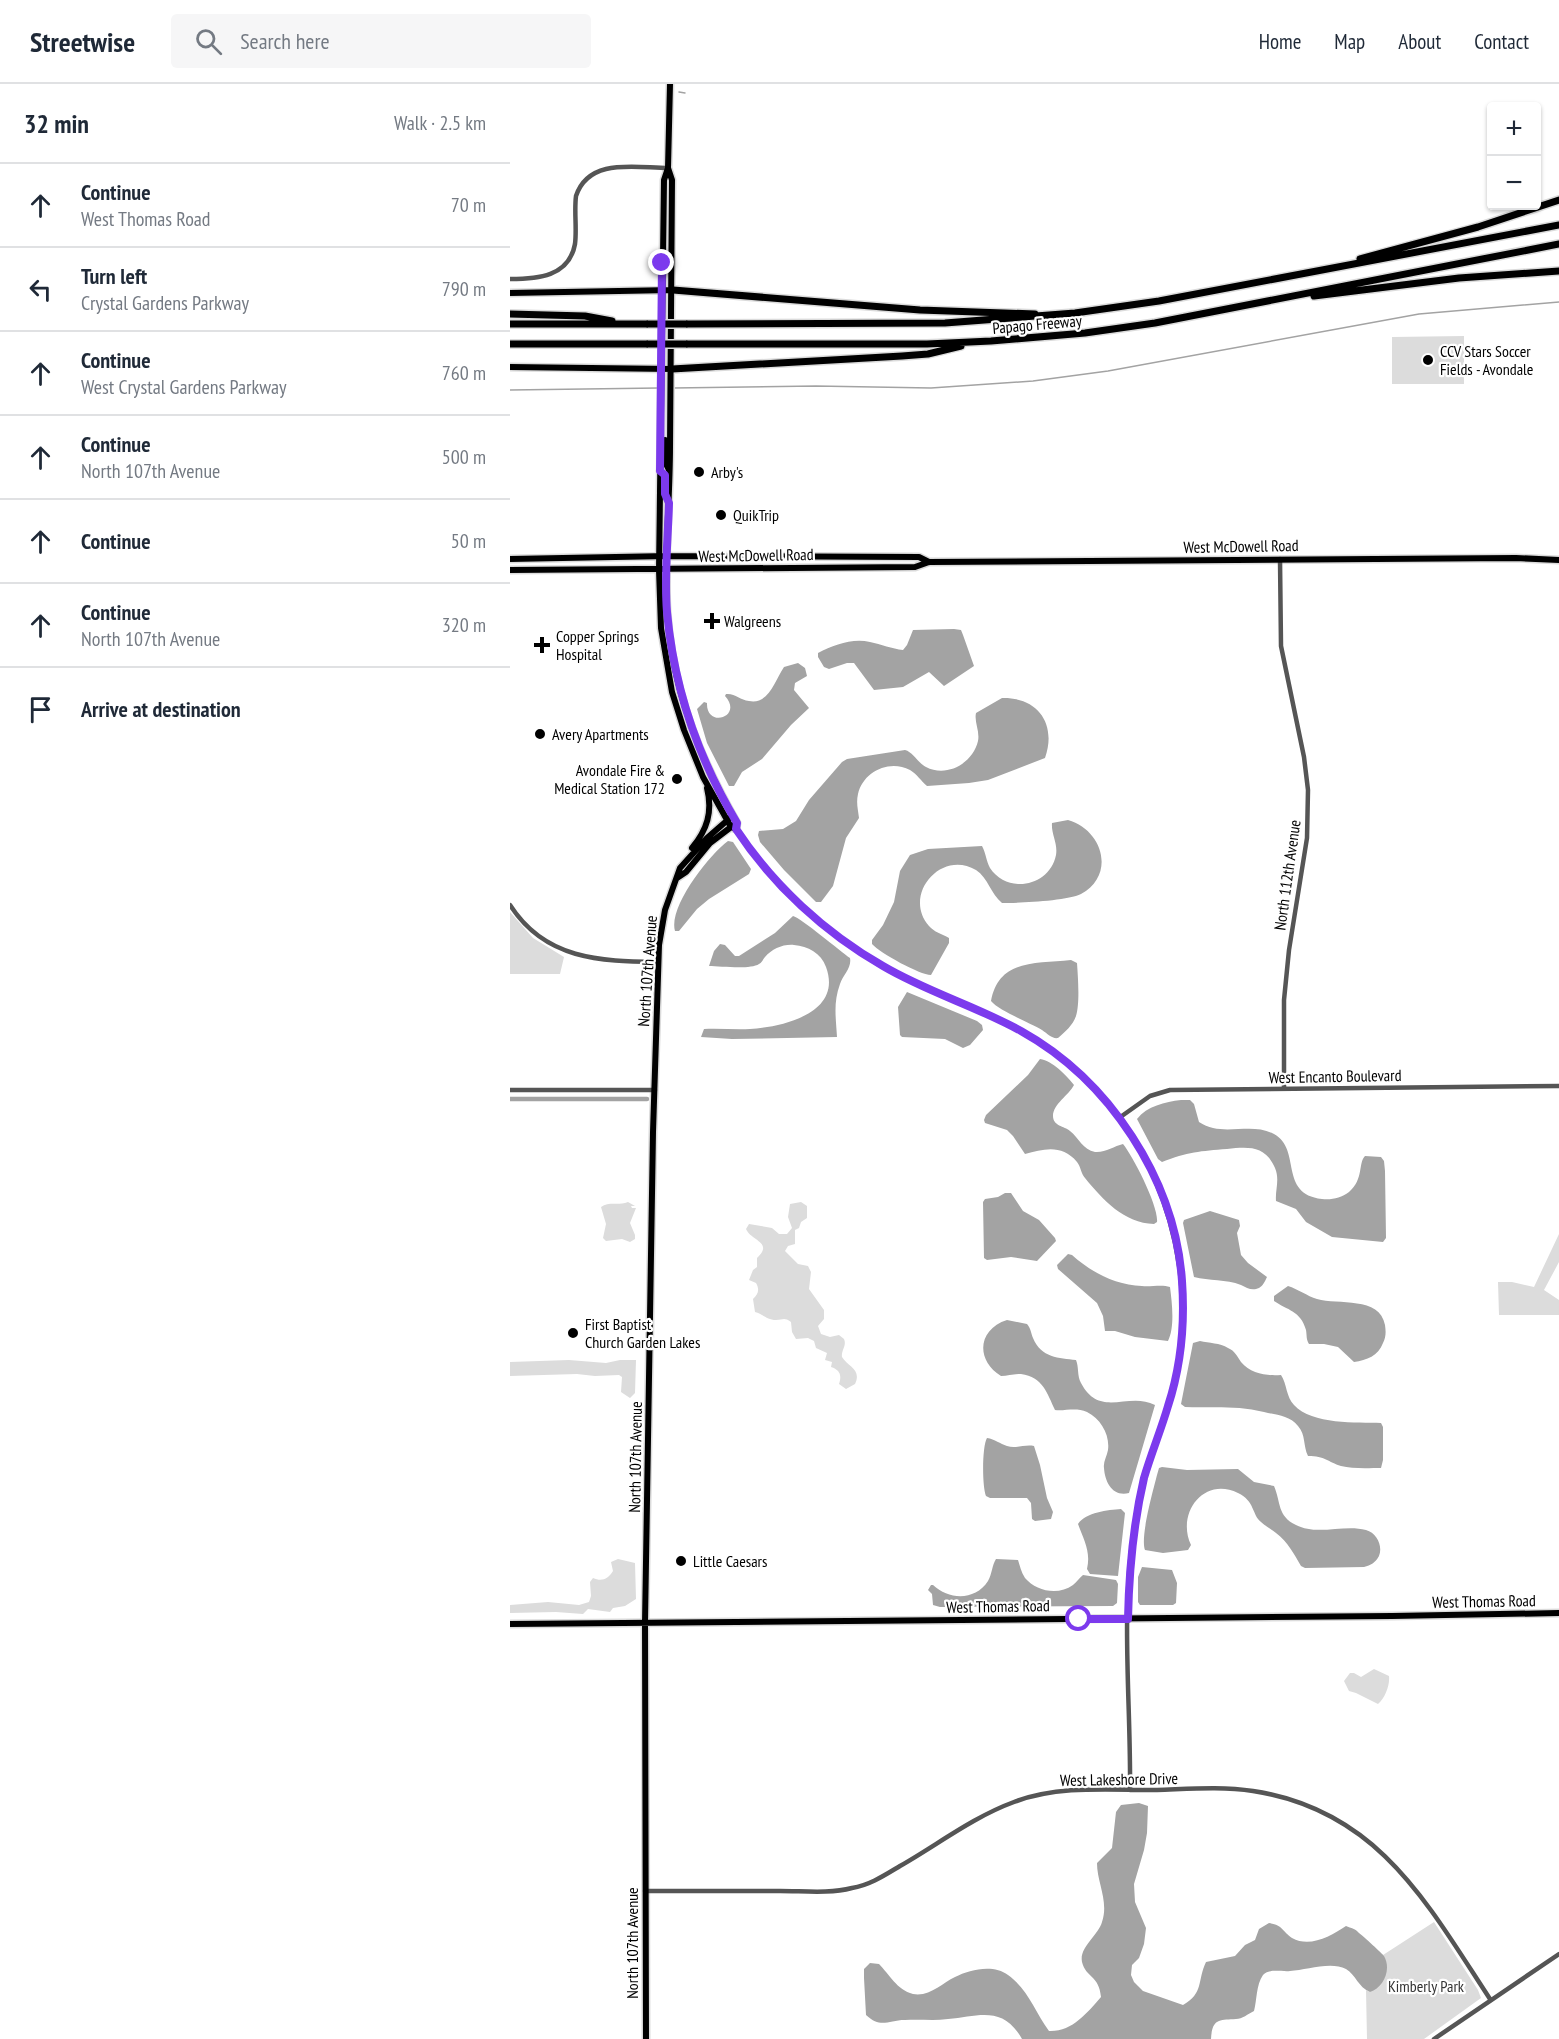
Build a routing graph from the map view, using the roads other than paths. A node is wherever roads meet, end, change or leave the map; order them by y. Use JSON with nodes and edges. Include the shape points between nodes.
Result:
{"nodes":[{"id":1,"x":670,"y":84,"type":"edge"},
{"id":2,"x":668,"y":168,"type":"junction"},
{"id":3,"x":1559,"y":200,"type":"edge"},
{"id":4,"x":1559,"y":225,"type":"edge"},
{"id":5,"x":1559,"y":244,"type":"edge"},
{"id":6,"x":1344,"y":265,"type":"junction"},
{"id":7,"x":1559,"y":271,"type":"edge"},
{"id":8,"x":510,"y":279,"type":"edge"},
{"id":9,"x":662,"y":290,"type":"junction"},
{"id":10,"x":673,"y":290,"type":"junction"},
{"id":11,"x":510,"y":293,"type":"edge"},
{"id":12,"x":1281,"y":299,"type":"junction"},
{"id":13,"x":510,"y":314,"type":"edge"},
{"id":14,"x":1056,"y":315,"type":"junction"},
{"id":15,"x":510,"y":324,"type":"edge"},
{"id":16,"x":633,"y":324,"type":"junction"},
{"id":17,"x":978,"y":342,"type":"junction"},
{"id":18,"x":510,"y":344,"type":"edge"},
{"id":19,"x":510,"y":367,"type":"edge"},
{"id":20,"x":661,"y":369,"type":"junction"},
{"id":21,"x":672,"y":369,"type":"junction"},
{"id":22,"x":661,"y":422,"type":"junction"},
{"id":23,"x":660,"y":471,"type":"junction"},
{"id":24,"x":670,"y":471,"type":"junction"},
{"id":25,"x":669,"y":503,"type":"junction"},
{"id":26,"x":659,"y":556,"type":"junction"},
{"id":27,"x":668,"y":556,"type":"junction"},
{"id":28,"x":1557,"y":558,"type":"edge"},
{"id":29,"x":510,"y":559,"type":"edge"},
{"id":30,"x":1280,"y":560,"type":"junction"},
{"id":31,"x":929,"y":562,"type":"junction"},
{"id":32,"x":510,"y":570,"type":"edge"},
{"id":33,"x":659,"y":570,"type":"junction"},
{"id":34,"x":668,"y":570,"type":"junction"},
{"id":35,"x":701,"y":755,"type":"junction"},
{"id":36,"x":694,"y":758,"type":"junction"},
{"id":37,"x":703,"y":777,"type":"junction"},
{"id":38,"x":733,"y":822,"type":"junction"},
{"id":39,"x":687,"y":858,"type":"junction"},
{"id":40,"x":676,"y":879,"type":"junction"},
{"id":41,"x":510,"y":905,"type":"edge"},
{"id":42,"x":658,"y":962,"type":"junction"},
{"id":43,"x":1559,"y":1086,"type":"edge"},
{"id":44,"x":1284,"y":1088,"type":"junction"},
{"id":45,"x":655,"y":1089,"type":"junction"},
{"id":46,"x":510,"y":1090,"type":"edge"},
{"id":47,"x":1119,"y":1118,"type":"junction"},
{"id":48,"x":1559,"y":1613,"type":"edge"},
{"id":49,"x":1128,"y":1619,"type":"junction"},
{"id":50,"x":645,"y":1623,"type":"junction"},
{"id":51,"x":510,"y":1624,"type":"edge"},
{"id":52,"x":1130,"y":1790,"type":"junction"},
{"id":53,"x":645,"y":1891,"type":"junction"},
{"id":54,"x":1559,"y":1954,"type":"edge"},
{"id":55,"x":1490,"y":2000,"type":"junction"},
{"id":56,"x":646,"y":2039,"type":"edge"},
{"id":57,"x":1434,"y":2039,"type":"edge"}],
"edges":[{"from":1,"to":2,"type":"main road"},
{"from":2,"to":8,"type":"street","via":[[612,167],[592,174],[576,196],[571,256],[553,274]]},
{"from":2,"to":9,"type":"main road","via":[[664,180]]},
{"from":2,"to":10,"type":"main road","via":[[672,180]]},
{"from":3,"to":6,"type":"highway"},
{"from":4,"to":6,"type":"highway","name":"Papago Freeway"},
{"from":5,"to":12,"type":"highway","name":"Papago Freeway"},
{"from":6,"to":14,"type":"highway","name":"Papago Freeway","via":[[1159,301]]},
{"from":7,"to":12,"type":"highway","via":[[1459,278]]},
{"from":9,"to":10,"type":"main road"},
{"from":9,"to":11,"type":"main road"},
{"from":9,"to":20,"type":"main road"},
{"from":10,"to":14,"type":"highway","via":[[920,310]]},
{"from":10,"to":21,"type":"main road"},
{"from":12,"to":17,"type":"highway","name":"Papago Freeway","via":[[1094,332]]},
{"from":13,"to":16,"type":"highway","via":[[585,316]]},
{"from":14,"to":16,"type":"highway","name":"Papago Freeway","bridge":true,"via":[[945,323]]},
{"from":15,"to":16,"type":"highway","name":"Papago Freeway"},
{"from":17,"to":18,"type":"highway","name":"Papago Freeway","bridge":true},
{"from":17,"to":21,"type":"highway","via":[[902,357]]},
{"from":19,"to":20,"type":"main road"},
{"from":20,"to":21,"type":"main road"},
{"from":20,"to":22,"type":"main road"},
{"from":21,"to":24,"type":"main road"},
{"from":22,"to":23,"type":"main road"},
{"from":22,"to":24,"type":"main road"},
{"from":23,"to":25,"type":"main road","via":[[665,475]]},
{"from":23,"to":26,"type":"main road"},
{"from":24,"to":25,"type":"main road"},
{"from":25,"to":27,"type":"main road"},
{"from":26,"to":27,"type":"main road","name":"West McDowell Road"},
{"from":26,"to":29,"type":"main road","name":"West McDowell Road"},
{"from":26,"to":33,"type":"main road"},
{"from":27,"to":31,"type":"main road","name":"West McDowell Road","via":[[919,557]]},
{"from":27,"to":34,"type":"main road"},
{"from":28,"to":30,"type":"main road","name":"West McDowell Road"},
{"from":30,"to":31,"type":"main road","name":"West McDowell Road"},
{"from":30,"to":44,"type":"street","name":"North 112th Avenue","via":[[1281,646],[1308,790],[1307,838],[1284,1000]]},
{"from":31,"to":34,"type":"main road","name":"West McDowell Road","via":[[915,567]]},
{"from":32,"to":33,"type":"main road","name":"West McDowell Road"},
{"from":33,"to":34,"type":"main road","name":"West McDowell Road"},
{"from":33,"to":36,"type":"main road","via":[[659,612],[668,671],[677,712]]},
{"from":34,"to":35,"type":"main road","via":[[667,612],[676,675]]},
{"from":35,"to":36,"type":"main road"},
{"from":35,"to":38,"type":"main road"},
{"from":36,"to":37,"type":"main road"},
{"from":37,"to":38,"type":"main road"},
{"from":37,"to":39,"type":"main road","via":[[710,800],[708,821]]},
{"from":38,"to":39,"type":"main road","name":"North 107th Avenue"},
{"from":38,"to":40,"type":"main road","name":"North 107th Avenue"},
{"from":38,"to":47,"type":"street","via":[[753,852],[800,905],[836,935],[885,967],[1040,1042],[1078,1073]]},
{"from":39,"to":40,"type":"main road","name":"North 107th Avenue"},
{"from":40,"to":42,"type":"main road","name":"North 107th Avenue","via":[[665,910]]},
{"from":41,"to":42,"type":"street","via":[[537,934],[571,953],[604,961]]},
{"from":42,"to":45,"type":"main road","name":"North 107th Avenue"},
{"from":43,"to":44,"type":"street","name":"West Encanto Boulevard"},
{"from":44,"to":47,"type":"street","name":"West Encanto Boulevard","via":[[1170,1089],[1150,1096]]},
{"from":45,"to":46,"type":"street"},
{"from":45,"to":50,"type":"main road","name":"North 107th Avenue"},
{"from":47,"to":49,"type":"street","via":[[1154,1178],[1171,1222],[1182,1278],[1183,1311],[1172,1393],[1145,1476],[1134,1531]]},
{"from":48,"to":49,"type":"main road","name":"West Thomas Road"},
{"from":49,"to":50,"type":"main road","name":"West Thomas Road"},
{"from":49,"to":52,"type":"street"},
{"from":50,"to":51,"type":"main road","name":"West Thomas Road"},
{"from":50,"to":53,"type":"main road","name":"North 107th Avenue"},
{"from":52,"to":53,"type":"street","name":"West Lakeshore Drive","via":[[1070,1790],[1012,1803],[873,1881],[851,1889]]},
{"from":52,"to":55,"type":"street","name":"West Lakeshore Drive","via":[[1251,1791],[1318,1809],[1343,1822],[1364,1836],[1405,1876]]},
{"from":53,"to":56,"type":"main road","name":"North 107th Avenue"},
{"from":54,"to":55,"type":"street"},
{"from":55,"to":57,"type":"street"}]}
